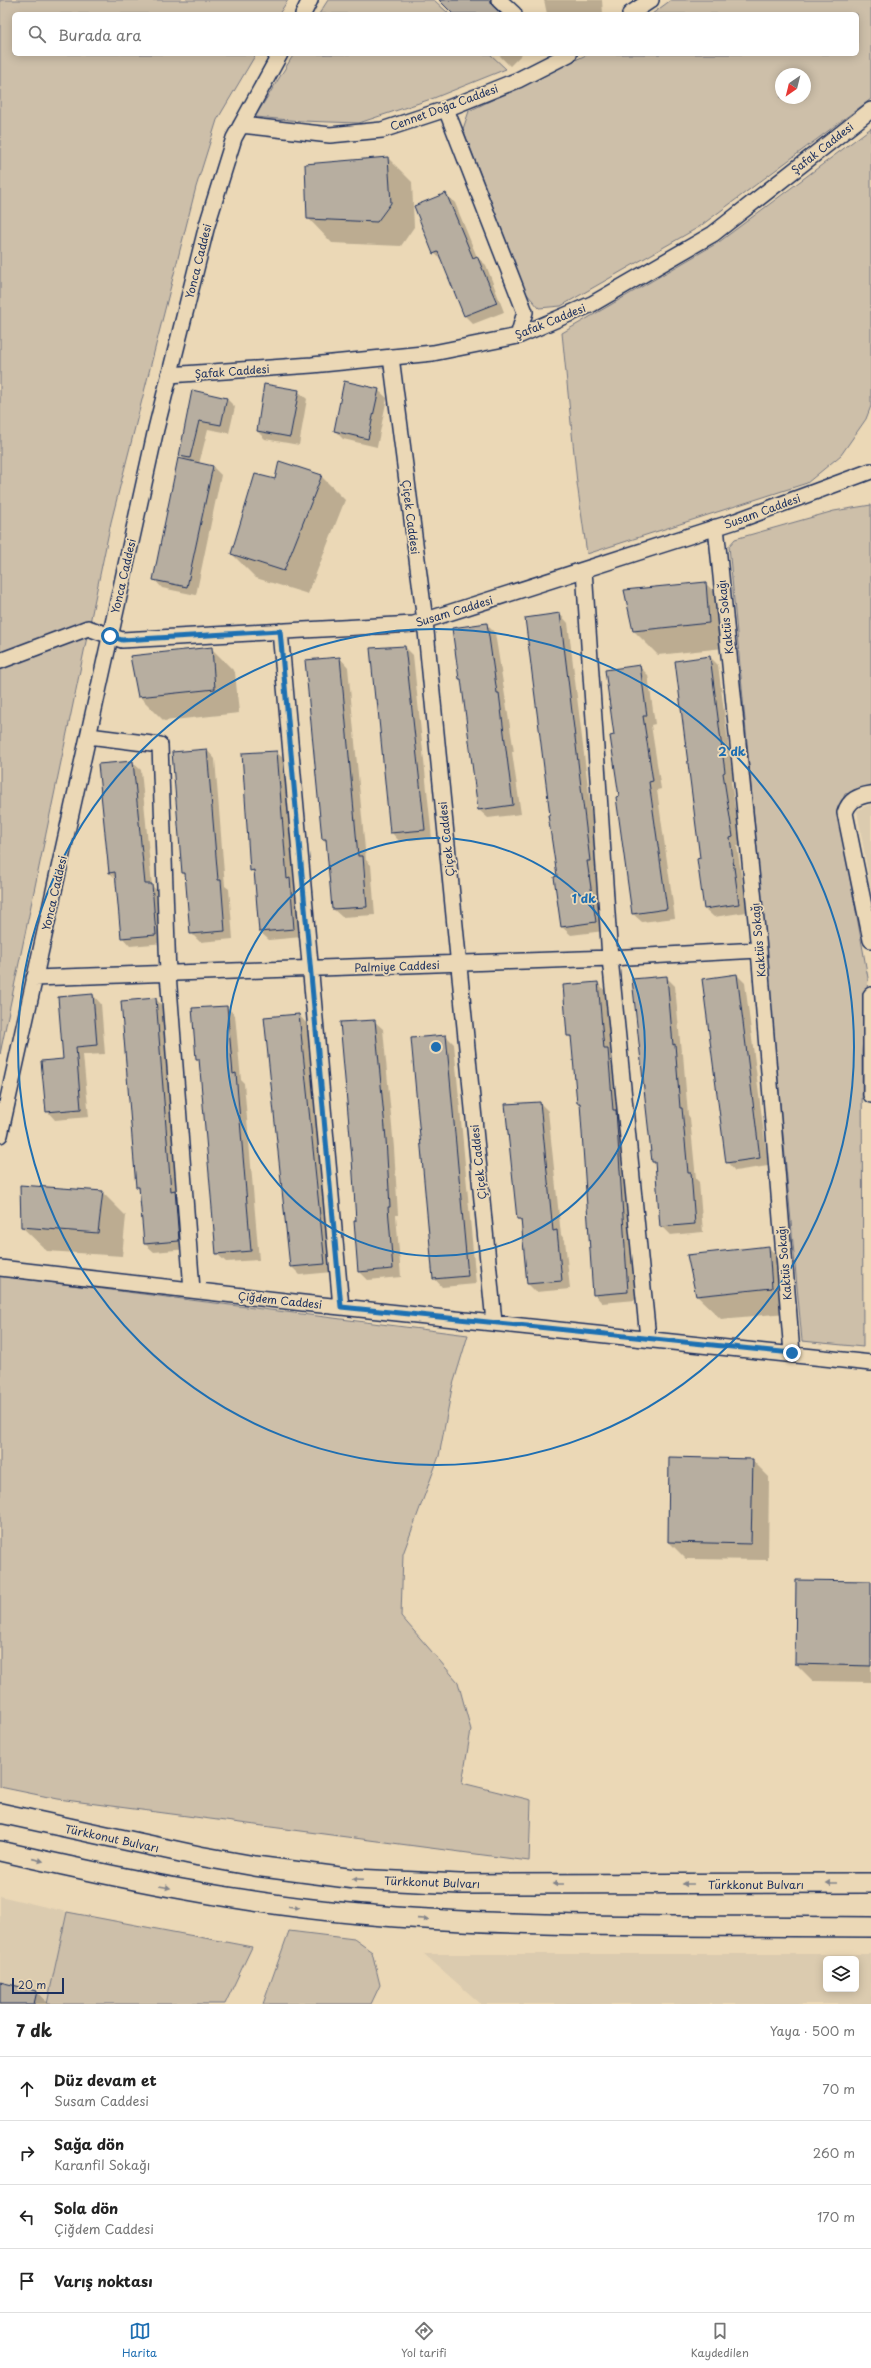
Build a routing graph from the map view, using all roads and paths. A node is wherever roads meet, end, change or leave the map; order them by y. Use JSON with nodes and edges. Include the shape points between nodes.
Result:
{"nodes":[{"id":1,"x":310,"y":0,"type":"edge"},
{"id":2,"x":499,"y":0,"type":"edge"},
{"id":3,"x":651,"y":0,"type":"edge"},
{"id":4,"x":304,"y":12,"type":"edge"},
{"id":5,"x":512,"y":12,"type":"edge"},
{"id":6,"x":633,"y":12,"type":"edge"},
{"id":7,"x":279,"y":56,"type":"edge"},
{"id":8,"x":561,"y":56,"type":"edge"},
{"id":9,"x":446,"y":109,"type":"junction"},
{"id":10,"x":871,"y":110,"type":"edge"},
{"id":11,"x":241,"y":125,"type":"junction"},
{"id":12,"x":518,"y":336,"type":"junction"},
{"id":13,"x":391,"y":357,"type":"junction"},
{"id":14,"x":169,"y":375,"type":"junction"},
{"id":15,"x":871,"y":471,"type":"edge"},
{"id":16,"x":716,"y":527,"type":"junction"},
{"id":17,"x":584,"y":570,"type":"junction"},
{"id":18,"x":424,"y":621,"type":"junction"},
{"id":19,"x":280,"y":631,"type":"junction"},
{"id":20,"x":110,"y":636,"type":"junction"},
{"id":21,"x":0,"y":661,"type":"edge"},
{"id":22,"x":89,"y":736,"type":"junction"},
{"id":23,"x":871,"y":794,"type":"edge"},
{"id":24,"x":871,"y":940,"type":"edge"},
{"id":25,"x":759,"y":950,"type":"junction"},
{"id":26,"x":610,"y":958,"type":"junction"},
{"id":27,"x":459,"y":964,"type":"junction"},
{"id":28,"x":311,"y":969,"type":"junction"},
{"id":29,"x":168,"y":974,"type":"junction"},
{"id":30,"x":34,"y":978,"type":"junction"},
{"id":31,"x":871,"y":995,"type":"edge"},
{"id":32,"x":871,"y":1095,"type":"edge"},
{"id":33,"x":0,"y":1135,"type":"edge"},
{"id":34,"x":0,"y":1268,"type":"edge"},
{"id":35,"x":192,"y":1290,"type":"junction"},
{"id":36,"x":341,"y":1307,"type":"junction"},
{"id":37,"x":494,"y":1322,"type":"junction"},
{"id":38,"x":648,"y":1338,"type":"junction"},
{"id":39,"x":792,"y":1353,"type":"junction"},
{"id":40,"x":871,"y":1363,"type":"edge"},
{"id":41,"x":0,"y":1813,"type":"edge"},
{"id":42,"x":0,"y":1851,"type":"edge"},
{"id":43,"x":871,"y":1883,"type":"edge"},
{"id":44,"x":871,"y":1927,"type":"edge"}],
"edges":[{"from":1,"to":4,"type":"street"},
{"from":2,"to":5,"type":"street"},
{"from":3,"to":6,"type":"street"},
{"from":7,"to":11,"type":"street","name":"Yonca Caddesi"},
{"from":8,"to":9,"type":"street","name":"Cennet Doğa Caddesi","via":[[518,80]]},
{"from":9,"to":11,"type":"street","name":"Cennet Doğa Caddesi","via":[[382,130],[330,136]]},
{"from":9,"to":12,"type":"street","via":[[525,312]]},
{"from":10,"to":12,"type":"street","name":"Şafak Caddesi","via":[[713,234],[592,304]]},
{"from":11,"to":14,"type":"street","name":"Yonca Caddesi","via":[[234,138],[207,225]]},
{"from":12,"to":13,"type":"street","name":"Şafak Caddesi","via":[[433,353]]},
{"from":13,"to":14,"type":"street","name":"Şafak Caddesi"},
{"from":13,"to":18,"type":"street","name":"Çiçek Caddesi"},
{"from":14,"to":20,"type":"street","name":"Yonca Caddesi"},
{"from":15,"to":16,"type":"street","name":"Susam Caddesi"},
{"from":16,"to":17,"type":"street","name":"Susam Caddesi"},
{"from":16,"to":25,"type":"street","name":"Kaktüs Sokağı"},
{"from":17,"to":18,"type":"street","name":"Susam Caddesi"},
{"from":17,"to":26,"type":"street"},
{"from":18,"to":19,"type":"street","name":"Susam Caddesi","via":[[414,624]]},
{"from":18,"to":27,"type":"street","name":"Çiçek Caddesi"},
{"from":19,"to":20,"type":"street","name":"Susam Caddesi","via":[[122,640]]},
{"from":19,"to":28,"type":"street"},
{"from":20,"to":21,"type":"street","name":"Susam Caddesi","via":[[88,628]]},
{"from":20,"to":22,"type":"street","name":"Yonca Caddesi"},
{"from":22,"to":29,"type":"street","via":[[160,745]]},
{"from":22,"to":30,"type":"street","name":"Yonca Caddesi"},
{"from":23,"to":24,"type":"street","via":[[860,796],[848,804],[845,813]]},
{"from":25,"to":26,"type":"street","name":"Palmiye Caddesi"},
{"from":25,"to":39,"type":"street","name":"Kaktüs Sokağı"},
{"from":26,"to":27,"type":"street","name":"Palmiye Caddesi"},
{"from":26,"to":38,"type":"street"},
{"from":27,"to":28,"type":"street","name":"Palmiye Caddesi"},
{"from":27,"to":37,"type":"street","name":"Çiçek Caddesi"},
{"from":28,"to":29,"type":"street","name":"Palmiye Caddesi"},
{"from":28,"to":36,"type":"street"},
{"from":29,"to":30,"type":"street","name":"Palmiye Caddesi"},
{"from":29,"to":35,"type":"street"},
{"from":30,"to":33,"type":"street","name":"Yonca Caddesi"},
{"from":31,"to":32,"type":"street"},
{"from":34,"to":35,"type":"street","name":"Çiğdem Caddesi"},
{"from":35,"to":36,"type":"street","name":"Çiğdem Caddesi"},
{"from":36,"to":37,"type":"street","name":"Çiğdem Caddesi"},
{"from":37,"to":38,"type":"street","name":"Çiğdem Caddesi"},
{"from":38,"to":39,"type":"street","name":"Çiğdem Caddesi"},
{"from":39,"to":40,"type":"street","name":"Çiğdem Caddesi"},
{"from":43,"to":41,"type":"street","name":"Türkkonut Bulvarı","one_way":true,"via":[[460,1884],[355,1879],[199,1856]]},
{"from":42,"to":44,"type":"street","one_way":true,"via":[[117,1878],[185,1890],[267,1904],[360,1914],[462,1921]]}]}
